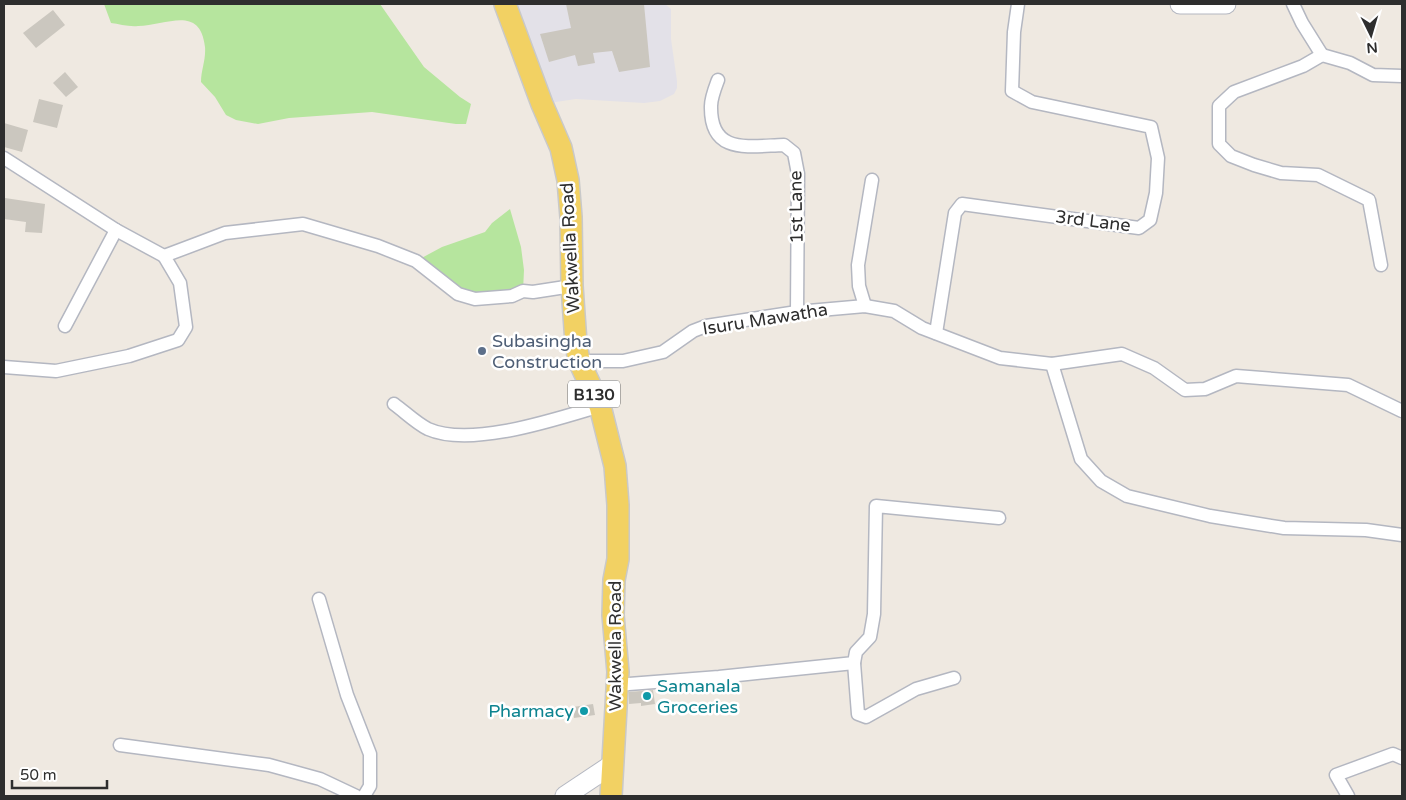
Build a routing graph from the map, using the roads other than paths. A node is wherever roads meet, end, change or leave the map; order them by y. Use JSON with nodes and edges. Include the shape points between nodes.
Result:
{"nodes":[{"id":1,"x":505,"y":4,"type":"edge"},
{"id":2,"x":1018,"y":4,"type":"edge"},
{"id":3,"x":1180,"y":4,"type":"edge"},
{"id":4,"x":1226,"y":4,"type":"edge"},
{"id":5,"x":1293,"y":4,"type":"edge"},
{"id":6,"x":1322,"y":55,"type":"junction"},
{"id":7,"x":1402,"y":76,"type":"edge"},
{"id":8,"x":718,"y":80,"type":"dead end"},
{"id":9,"x":4,"y":158,"type":"edge"},
{"id":10,"x":872,"y":180,"type":"dead end"},
{"id":11,"x":116,"y":230,"type":"junction"},
{"id":12,"x":164,"y":256,"type":"junction"},
{"id":13,"x":1381,"y":265,"type":"dead end"},
{"id":14,"x":572,"y":286,"type":"junction"},
{"id":15,"x":864,"y":306,"type":"junction"},
{"id":16,"x":797,"y":312,"type":"junction"},
{"id":17,"x":65,"y":326,"type":"dead end"},
{"id":18,"x":936,"y":333,"type":"junction"},
{"id":19,"x":580,"y":361,"type":"junction"},
{"id":20,"x":1052,"y":364,"type":"junction"},
{"id":21,"x":4,"y":367,"type":"edge"},
{"id":22,"x":394,"y":404,"type":"dead end"},
{"id":23,"x":600,"y":406,"type":"junction"},
{"id":24,"x":1402,"y":411,"type":"edge"},
{"id":25,"x":999,"y":518,"type":"dead end"},
{"id":26,"x":1402,"y":535,"type":"edge"},
{"id":27,"x":319,"y":600,"type":"dead end"},
{"id":28,"x":854,"y":663,"type":"junction"},
{"id":29,"x":954,"y":678,"type":"dead end"},
{"id":30,"x":616,"y":685,"type":"junction"},
{"id":31,"x":120,"y":745,"type":"dead end"},
{"id":32,"x":1402,"y":758,"type":"edge"},
{"id":33,"x":614,"y":764,"type":"junction"},
{"id":34,"x":356,"y":796,"type":"edge"},
{"id":35,"x":364,"y":796,"type":"edge"},
{"id":36,"x":565,"y":796,"type":"edge"},
{"id":37,"x":611,"y":796,"type":"edge"},
{"id":38,"x":1348,"y":796,"type":"edge"}],
"edges":[{"from":1,"to":14,"type":"main road","name":"Wakwella Road","number":"B130","via":[[561,148],[568,180]]},
{"from":2,"to":18,"type":"street","name":"3rd Lane","via":[[1012,91],[1032,102],[1151,126],[1158,158],[1150,220],[1139,228],[962,204],[955,213]]},
{"from":3,"to":4,"type":"street"},
{"from":5,"to":6,"type":"street"},
{"from":6,"to":7,"type":"street","via":[[1350,63],[1373,75]]},
{"from":6,"to":13,"type":"street","via":[[1303,66],[1234,92],[1219,106],[1219,144],[1231,156],[1254,165],[1281,173],[1318,175],[1369,200]]},
{"from":8,"to":16,"type":"street","name":"1st Lane","via":[[711,104],[714,130],[725,142],[745,146],[784,145],[794,153],[798,174]]},
{"from":9,"to":11,"type":"street"},
{"from":10,"to":15,"type":"street","via":[[858,265]]},
{"from":11,"to":12,"type":"street"},
{"from":11,"to":17,"type":"street"},
{"from":12,"to":14,"type":"street","via":[[225,234],[303,224],[416,261],[458,294],[475,299]]},
{"from":12,"to":21,"type":"street","via":[[180,282],[186,327],[178,340],[130,356],[56,372]]},
{"from":14,"to":19,"type":"main road","name":"Wakwella Road","number":"B130"},
{"from":15,"to":16,"type":"street","name":"Isuru Mawatha"},
{"from":15,"to":18,"type":"street","name":"Isuru Mawatha","via":[[894,311]]},
{"from":16,"to":19,"type":"street","name":"Isuru Mawatha","via":[[699,328],[663,352],[623,361]]},
{"from":18,"to":20,"type":"street","name":"Isuru Mawatha","via":[[1000,358]]},
{"from":19,"to":23,"type":"main road","name":"Wakwella Road","number":"B130"},
{"from":20,"to":24,"type":"street","name":"Isuru Mawatha","via":[[1122,354],[1154,368],[1185,390],[1205,390],[1236,376],[1348,385]]},
{"from":20,"to":26,"type":"street","via":[[1082,459],[1101,482],[1127,496],[1210,516],[1284,528],[1366,530]]},
{"from":22,"to":23,"type":"street","via":[[428,429],[453,435],[523,428]]},
{"from":23,"to":30,"type":"main road","name":"Wakwella Road","number":"B130","via":[[615,466],[618,506],[613,614],[618,672]]},
{"from":25,"to":28,"type":"street","via":[[876,506],[874,614],[870,637],[856,652]]},
{"from":27,"to":35,"type":"street","via":[[347,695],[370,754],[370,786]]},
{"from":28,"to":29,"type":"street","via":[[858,714],[866,717],[916,689]]},
{"from":28,"to":30,"type":"street"},
{"from":30,"to":33,"type":"main road","name":"Wakwella Road","number":"B130"},
{"from":31,"to":34,"type":"street","via":[[270,765],[320,779]]},
{"from":32,"to":38,"type":"street","via":[[1393,754],[1336,775]]},
{"from":33,"to":36,"type":"street"},
{"from":33,"to":37,"type":"main road","name":"Wakwella Road","number":"B130"}]}
